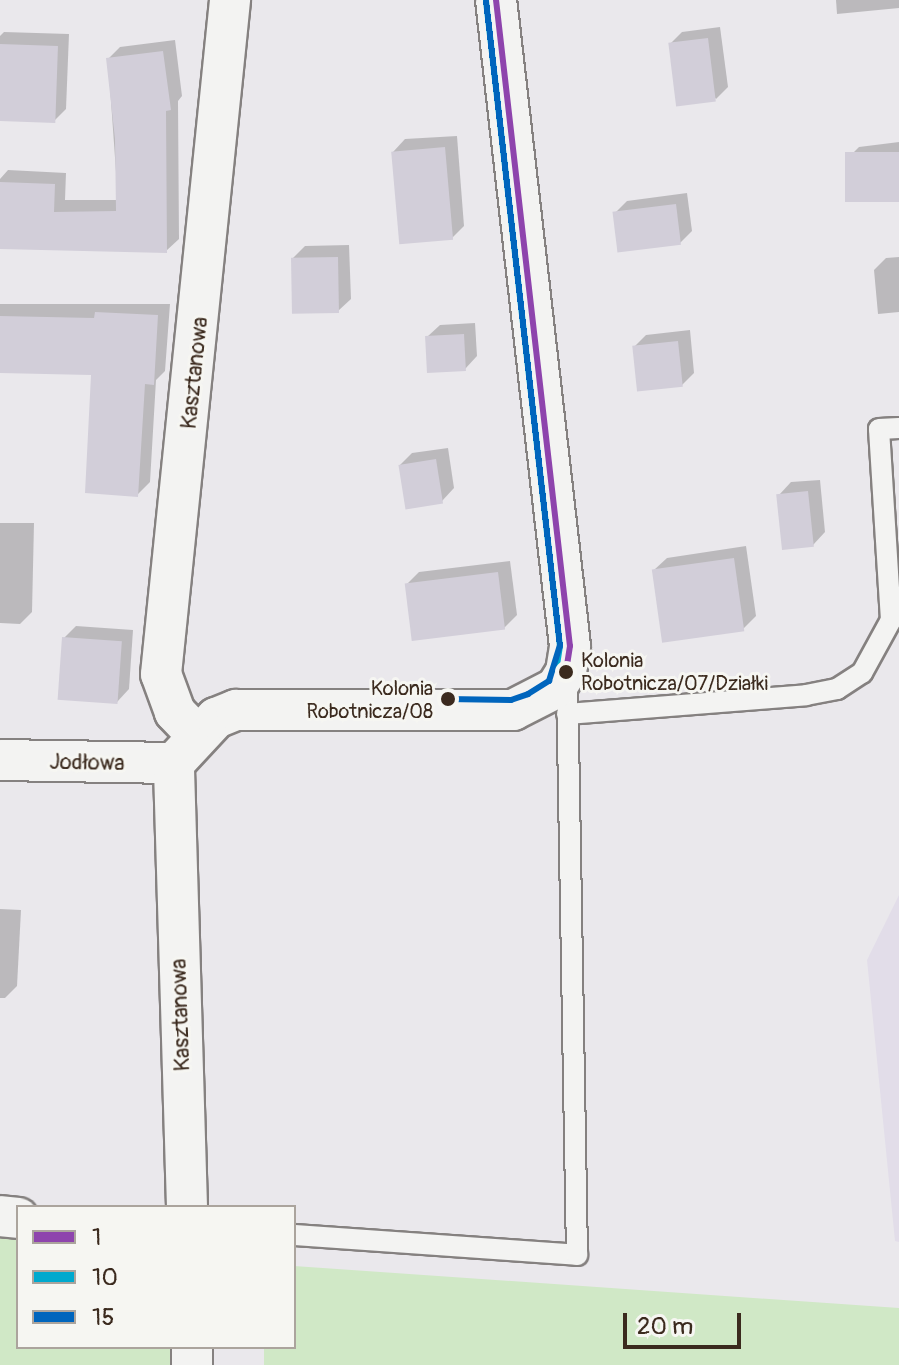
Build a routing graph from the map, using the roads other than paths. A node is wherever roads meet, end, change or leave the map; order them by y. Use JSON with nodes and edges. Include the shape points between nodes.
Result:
{"nodes":[{"id":1,"x":230,"y":0,"type":"edge"},
{"id":2,"x":496,"y":0,"type":"edge"},
{"id":3,"x":899,"y":428,"type":"edge"},
{"id":4,"x":566,"y":672,"type":"junction"},
{"id":5,"x":567,"y":714,"type":"junction"},
{"id":6,"x":186,"y":749,"type":"junction"},
{"id":7,"x":0,"y":760,"type":"edge"},
{"id":8,"x":187,"y":1205,"type":"edge"},
{"id":9,"x":296,"y":1235,"type":"edge"}],
"edges":[{"from":1,"to":6,"type":"street","name":"Kasztanowa","via":[[161,674]]},
{"from":2,"to":4,"type":"street","via":[[570,646]]},
{"from":3,"to":5,"type":"lane","via":[[879,429],[891,620],[862,673],[837,689],[806,695]]},
{"from":4,"to":5,"type":"lane"},
{"from":4,"to":6,"type":"street","via":[[556,688],[513,710],[236,710]]},
{"from":5,"to":9,"type":"lane","via":[[577,1255]]},
{"from":6,"to":7,"type":"street","name":"Jodłowa"},
{"from":6,"to":8,"type":"street","name":"Kasztanowa"}]}
